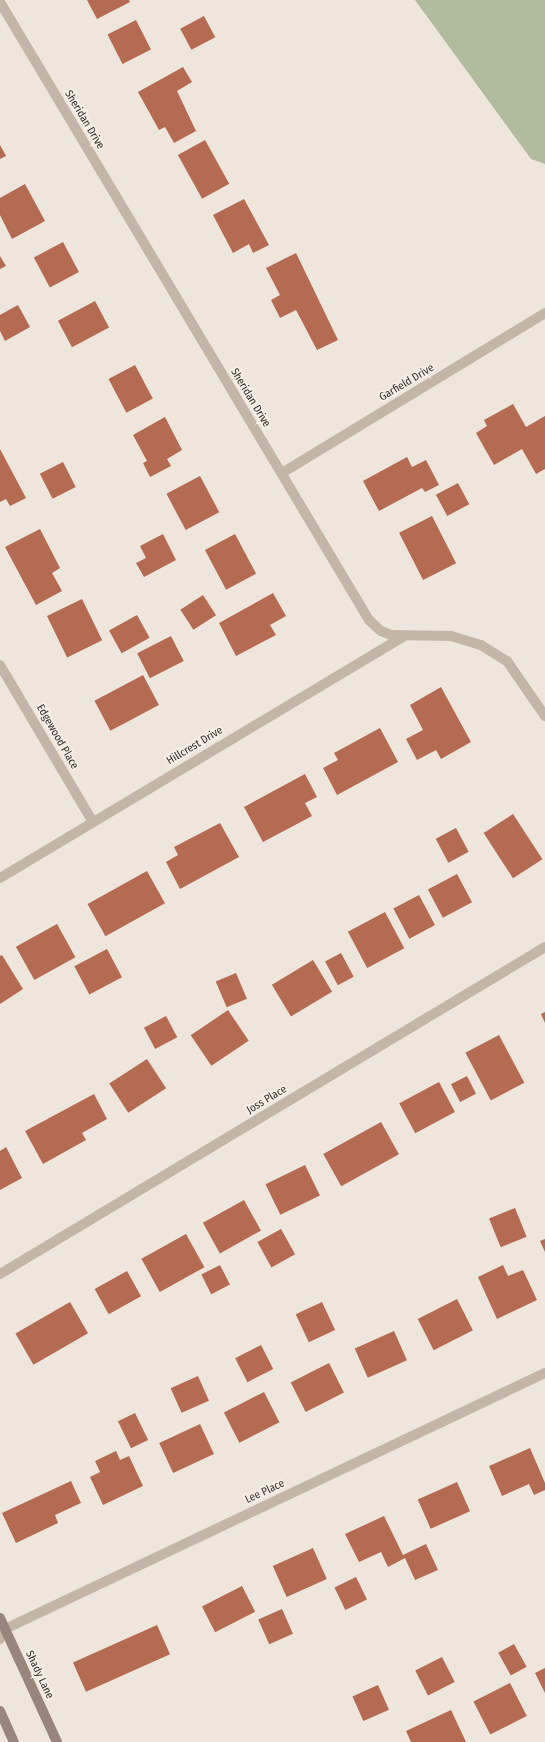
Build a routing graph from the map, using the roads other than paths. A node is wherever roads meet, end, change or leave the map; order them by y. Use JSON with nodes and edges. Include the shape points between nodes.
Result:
{"nodes":[{"id":1,"x":0,"y":2,"type":"edge"},
{"id":2,"x":545,"y":313,"type":"edge"},
{"id":3,"x":282,"y":473,"type":"junction"},
{"id":4,"x":404,"y":636,"type":"junction"},
{"id":5,"x":0,"y":665,"type":"edge"},
{"id":6,"x":545,"y":716,"type":"edge"},
{"id":7,"x":93,"y":822,"type":"junction"},
{"id":8,"x":0,"y":878,"type":"edge"},
{"id":9,"x":545,"y":947,"type":"edge"},
{"id":10,"x":0,"y":1274,"type":"edge"},
{"id":11,"x":545,"y":1373,"type":"edge"},
{"id":12,"x":0,"y":1618,"type":"edge"},
{"id":13,"x":5,"y":1629,"type":"junction"},
{"id":14,"x":0,"y":1639,"type":"edge"},
{"id":15,"x":0,"y":1711,"type":"edge"},
{"id":16,"x":14,"y":1742,"type":"edge"},
{"id":17,"x":57,"y":1742,"type":"edge"}],
"edges":[{"from":1,"to":3,"type":"street","name":"Sheridan Drive"},
{"from":2,"to":3,"type":"street","name":"Garfield Drive"},
{"from":3,"to":4,"type":"street","name":"Sheridan Drive","via":[[369,620],[381,631]]},
{"from":4,"to":6,"type":"street","name":"Sheridan Drive","via":[[451,636],[481,645],[507,660]]},
{"from":4,"to":7,"type":"street","name":"Hillcrest Drive"},
{"from":5,"to":7,"type":"street","name":"Edgewood Place"},
{"from":7,"to":8,"type":"street","name":"Hillcrest Drive"},
{"from":9,"to":10,"type":"street","name":"Joss Place"},
{"from":11,"to":13,"type":"street","name":"Lee Place"},
{"from":12,"to":13,"type":"street","name":"Shady Lane"},
{"from":13,"to":14,"type":"street"},
{"from":13,"to":17,"type":"street","name":"Shady Lane"},
{"from":15,"to":16,"type":"street"}]}
